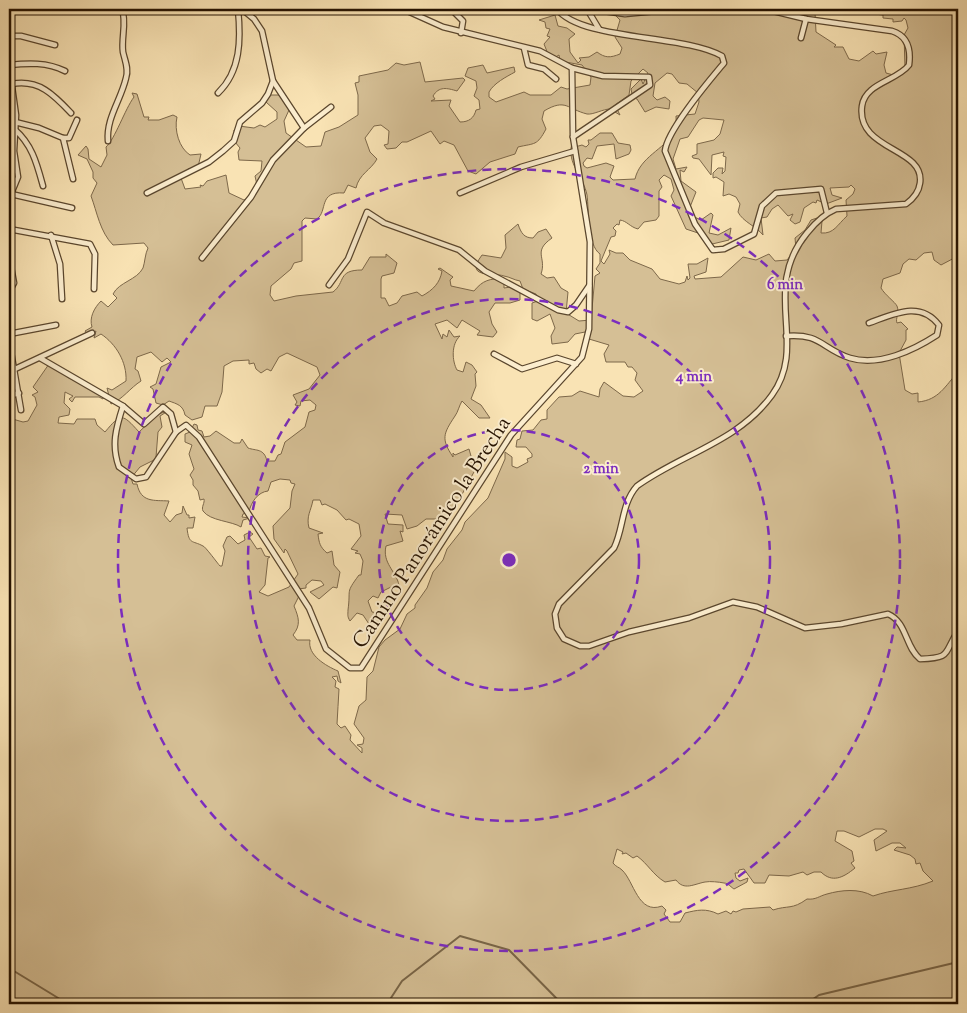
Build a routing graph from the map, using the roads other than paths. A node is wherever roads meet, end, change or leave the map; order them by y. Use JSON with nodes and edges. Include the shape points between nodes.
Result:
{"nodes":[{"id":1,"x":122,"y":9,"type":"edge"},
{"id":2,"x":240,"y":9,"type":"edge"},
{"id":3,"x":403,"y":9,"type":"edge"},
{"id":4,"x":523,"y":9,"type":"edge"},
{"id":5,"x":536,"y":9,"type":"edge"},
{"id":6,"x":557,"y":9,"type":"edge"},
{"id":7,"x":588,"y":9,"type":"edge"},
{"id":8,"x":677,"y":9,"type":"edge"},
{"id":9,"x":748,"y":9,"type":"edge"},
{"id":10,"x":767,"y":9,"type":"edge"},
{"id":11,"x":455,"y":13,"type":"dead end"},
{"id":12,"x":806,"y":19,"type":"junction"},
{"id":13,"x":599,"y":29,"type":"junction"},
{"id":14,"x":461,"y":33,"type":"junction"},
{"id":15,"x":9,"y":36,"type":"edge"},
{"id":16,"x":801,"y":38,"type":"dead end"},
{"id":17,"x":56,"y":45,"type":"dead end"},
{"id":18,"x":524,"y":48,"type":"junction"},
{"id":19,"x":9,"y":65,"type":"edge"},
{"id":20,"x":572,"y":68,"type":"junction"},
{"id":21,"x":65,"y":71,"type":"dead end"},
{"id":22,"x":556,"y":79,"type":"dead end"},
{"id":23,"x":273,"y":81,"type":"junction"},
{"id":24,"x":12,"y":84,"type":"junction"},
{"id":25,"x":218,"y":93,"type":"dead end"},
{"id":26,"x":15,"y":106,"type":"junction"},
{"id":27,"x":331,"y":107,"type":"dead end"},
{"id":28,"x":9,"y":109,"type":"edge"},
{"id":29,"x":71,"y":113,"type":"dead end"},
{"id":30,"x":76,"y":120,"type":"dead end"},
{"id":31,"x":14,"y":122,"type":"junction"},
{"id":32,"x":9,"y":125,"type":"edge"},
{"id":33,"x":304,"y":128,"type":"junction"},
{"id":34,"x":14,"y":129,"type":"junction"},
{"id":35,"x":573,"y":137,"type":"junction"},
{"id":36,"x":63,"y":138,"type":"junction"},
{"id":37,"x":108,"y":142,"type":"dead end"},
{"id":38,"x":575,"y":151,"type":"junction"},
{"id":39,"x":73,"y":179,"type":"dead end"},
{"id":40,"x":43,"y":186,"type":"dead end"},
{"id":41,"x":147,"y":193,"type":"dead end"},
{"id":42,"x":460,"y":193,"type":"dead end"},
{"id":43,"x":10,"y":197,"type":"edge"},
{"id":44,"x":72,"y":208,"type":"dead end"},
{"id":45,"x":827,"y":213,"type":"junction"},
{"id":46,"x":9,"y":228,"type":"edge"},
{"id":47,"x":9,"y":234,"type":"edge"},
{"id":48,"x":51,"y":235,"type":"junction"},
{"id":49,"x":9,"y":247,"type":"edge"},
{"id":50,"x":9,"y":256,"type":"edge"},
{"id":51,"x":202,"y":258,"type":"dead end"},
{"id":52,"x":329,"y":285,"type":"dead end"},
{"id":53,"x":590,"y":285,"type":"junction"},
{"id":54,"x":94,"y":289,"type":"dead end"},
{"id":55,"x":9,"y":292,"type":"edge"},
{"id":56,"x":62,"y":299,"type":"dead end"},
{"id":57,"x":869,"y":323,"type":"dead end"},
{"id":58,"x":56,"y":325,"type":"dead end"},
{"id":59,"x":92,"y":333,"type":"dead end"},
{"id":60,"x":9,"y":334,"type":"edge"},
{"id":61,"x":786,"y":336,"type":"junction"},
{"id":62,"x":9,"y":340,"type":"edge"},
{"id":63,"x":494,"y":354,"type":"dead end"},
{"id":64,"x":40,"y":358,"type":"junction"},
{"id":65,"x":576,"y":364,"type":"junction"},
{"id":66,"x":15,"y":369,"type":"junction"},
{"id":67,"x":19,"y":393,"type":"junction"},
{"id":68,"x":9,"y":396,"type":"edge"},
{"id":69,"x":122,"y":406,"type":"junction"},
{"id":70,"x":21,"y":410,"type":"dead end"},
{"id":71,"x":176,"y":432,"type":"junction"},
{"id":72,"x":958,"y":631,"type":"edge"}],
"edges":[{"from":1,"to":37,"type":"street","via":[[127,77],[108,125]]},
{"from":2,"to":23,"type":"street","via":[[254,19],[262,31]]},
{"from":2,"to":25,"type":"street","via":[[240,41],[233,74]]},
{"from":3,"to":14,"type":"street"},
{"from":4,"to":5,"type":"street"},
{"from":6,"to":13,"type":"street","via":[[575,24]]},
{"from":7,"to":8,"type":"street","via":[[625,14]]},
{"from":7,"to":13,"type":"street"},
{"from":9,"to":10,"type":"street"},
{"from":10,"to":12,"type":"street"},
{"from":11,"to":14,"type":"street","via":[[463,21]]},
{"from":12,"to":16,"type":"street"},
{"from":12,"to":45,"type":"street","via":[[897,33],[908,42],[910,53],[909,65],[903,72],[876,86],[867,94],[862,106],[864,123],[874,139],[916,164],[921,176],[920,188],[906,204],[845,208]]},
{"from":13,"to":45,"type":"street","via":[[697,47],[716,52],[724,60],[667,141],[666,151],[695,224],[713,250],[724,249],[754,234],[762,206],[779,192],[821,189]]},
{"from":14,"to":18,"type":"street"},
{"from":15,"to":17,"type":"street"},
{"from":18,"to":20,"type":"street","via":[[540,51]]},
{"from":18,"to":22,"type":"street","via":[[528,65],[544,69]]},
{"from":19,"to":21,"type":"street","via":[[34,63]]},
{"from":19,"to":24,"type":"street"},
{"from":20,"to":35,"type":"street","name":"Camino Panorámico la Brecha"},
{"from":20,"to":35,"type":"street","via":[[603,76],[648,77],[650,83]]},
{"from":23,"to":33,"type":"street"},
{"from":23,"to":41,"type":"street","via":[[262,103],[240,122],[234,141],[223,151]]},
{"from":24,"to":26,"type":"street"},
{"from":24,"to":29,"type":"street","via":[[24,82],[49,91]]},
{"from":26,"to":28,"type":"street"},
{"from":26,"to":31,"type":"street"},
{"from":27,"to":33,"type":"street"},
{"from":30,"to":36,"type":"street","via":[[69,138]]},
{"from":31,"to":32,"type":"street"},
{"from":31,"to":34,"type":"street"},
{"from":31,"to":36,"type":"street"},
{"from":33,"to":51,"type":"street","via":[[273,160],[251,197]]},
{"from":34,"to":40,"type":"street","via":[[26,140]]},
{"from":34,"to":43,"type":"street","via":[[18,177]]},
{"from":35,"to":38,"type":"street","name":"Camino Panorámico la Brecha"},
{"from":36,"to":39,"type":"street"},
{"from":38,"to":42,"type":"street","via":[[521,167]]},
{"from":38,"to":53,"type":"street","name":"Camino Panorámico la Brecha","via":[[590,242]]},
{"from":43,"to":44,"type":"street"},
{"from":45,"to":61,"type":"street","via":[[796,246],[789,264],[784,298]]},
{"from":46,"to":48,"type":"street"},
{"from":47,"to":49,"type":"street"},
{"from":48,"to":54,"type":"street","via":[[90,244],[95,254]]},
{"from":48,"to":56,"type":"street","via":[[60,264]]},
{"from":50,"to":55,"type":"street","via":[[14,283]]},
{"from":52,"to":53,"type":"street","via":[[348,259],[368,212],[384,223],[459,250],[485,271],[558,310],[568,312]]},
{"from":53,"to":65,"type":"street","name":"Camino Panorámico la Brecha","via":[[590,330],[582,357]]},
{"from":57,"to":61,"type":"street","via":[[912,310],[923,312],[939,326],[937,335],[914,348],[889,357],[868,359],[850,358],[808,336]]},
{"from":58,"to":60,"type":"street"},
{"from":59,"to":64,"type":"street"},
{"from":61,"to":72,"type":"street","via":[[786,362],[771,396],[738,429],[637,486],[627,500],[614,548],[559,604],[555,614],[557,628],[564,639],[589,646],[739,601],[805,628],[888,614],[902,626],[907,642],[920,659],[942,658]]},
{"from":62,"to":66,"type":"street"},
{"from":63,"to":65,"type":"street","via":[[522,368],[557,358]]},
{"from":64,"to":66,"type":"street"},
{"from":64,"to":69,"type":"street"},
{"from":65,"to":71,"type":"street","name":"Camino Panorámico la Brecha","via":[[511,435],[361,668],[350,668],[328,652],[309,608],[199,437],[186,426]]},
{"from":66,"to":67,"type":"street"},
{"from":67,"to":68,"type":"street"},
{"from":67,"to":70,"type":"street"},
{"from":69,"to":71,"type":"street","via":[[144,424],[163,407],[171,414]]},
{"from":69,"to":71,"type":"street","via":[[114,432],[114,448],[119,467],[136,479],[146,477]]}]}
